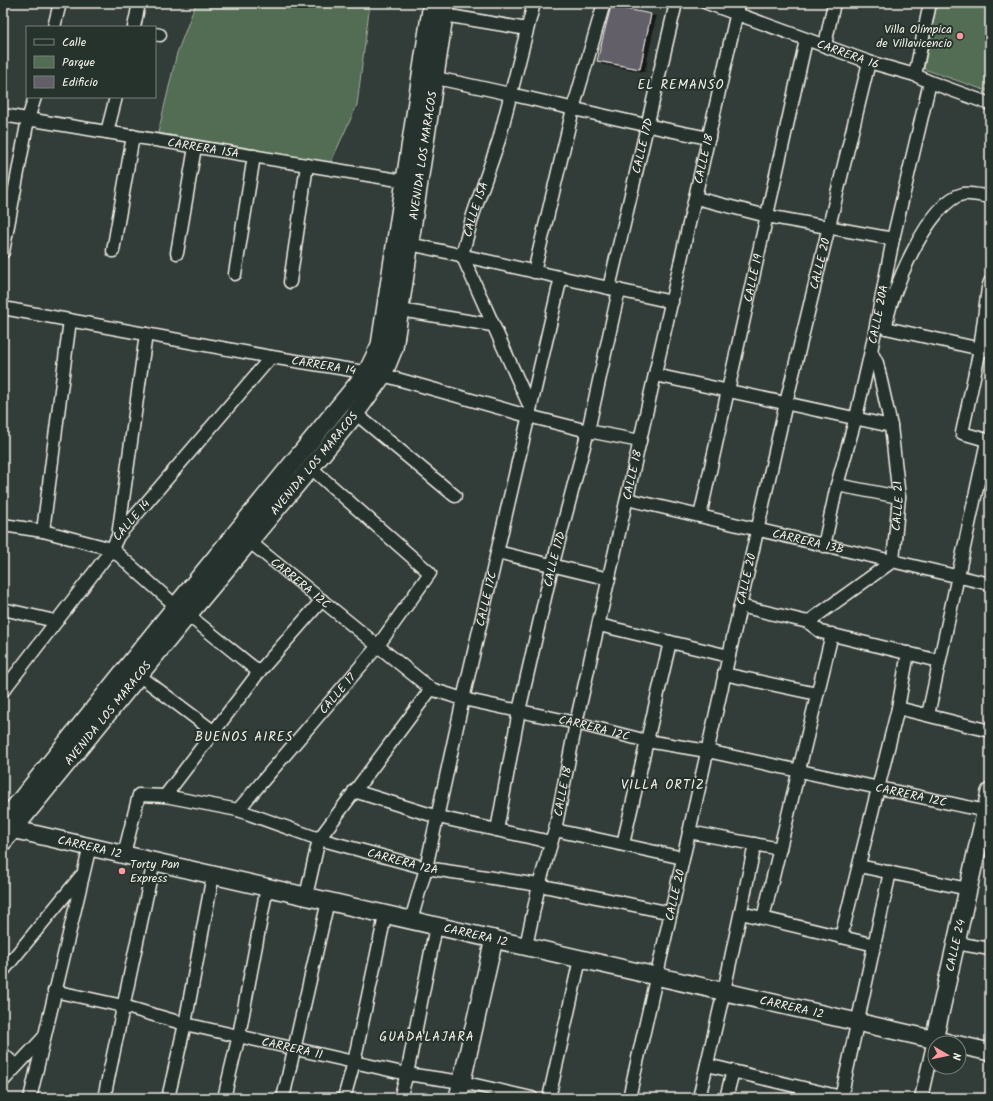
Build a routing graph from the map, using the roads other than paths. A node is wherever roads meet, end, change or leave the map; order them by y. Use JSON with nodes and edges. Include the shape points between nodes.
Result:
{"nodes":[{"id":1,"x":60,"y":3,"type":"edge"},
{"id":2,"x":139,"y":3,"type":"edge"},
{"id":3,"x":432,"y":3,"type":"edge"},
{"id":4,"x":534,"y":3,"type":"edge"},
{"id":5,"x":604,"y":3,"type":"edge"},
{"id":6,"x":676,"y":3,"type":"edge"},
{"id":7,"x":707,"y":3,"type":"edge"},
{"id":8,"x":834,"y":3,"type":"edge"},
{"id":9,"x":930,"y":3,"type":"edge"},
{"id":10,"x":738,"y":8,"type":"edge"},
{"id":11,"x":445,"y":9,"type":"edge"},
{"id":12,"x":54,"y":26,"type":"edge"},
{"id":13,"x":134,"y":26,"type":"edge"},
{"id":14,"x":527,"y":29,"type":"junction"},
{"id":15,"x":806,"y":40,"type":"junction"},
{"id":16,"x":825,"y":45,"type":"junction"},
{"id":17,"x":869,"y":62,"type":"junction"},
{"id":18,"x":915,"y":75,"type":"junction"},
{"id":19,"x":435,"y":78,"type":"junction"},
{"id":20,"x":930,"y":82,"type":"junction"},
{"id":21,"x":510,"y":95,"type":"junction"},
{"id":22,"x":34,"y":98,"type":"edge"},
{"id":23,"x":116,"y":98,"type":"edge"},
{"id":24,"x":990,"y":104,"type":"edge"},
{"id":25,"x":573,"y":109,"type":"junction"},
{"id":26,"x":3,"y":115,"type":"edge"},
{"id":27,"x":28,"y":119,"type":"junction"},
{"id":28,"x":646,"y":126,"type":"junction"},
{"id":29,"x":107,"y":132,"type":"junction"},
{"id":30,"x":133,"y":136,"type":"junction"},
{"id":31,"x":709,"y":138,"type":"junction"},
{"id":32,"x":195,"y":146,"type":"junction"},
{"id":33,"x":254,"y":156,"type":"junction"},
{"id":34,"x":307,"y":165,"type":"junction"},
{"id":35,"x":404,"y":181,"type":"junction"},
{"id":36,"x":990,"y":197,"type":"edge"},
{"id":37,"x":696,"y":198,"type":"junction"},
{"id":38,"x":767,"y":216,"type":"junction"},
{"id":39,"x":829,"y":226,"type":"junction"},
{"id":40,"x":893,"y":239,"type":"junction"},
{"id":41,"x":410,"y":244,"type":"junction"},
{"id":42,"x":113,"y":250,"type":"dead end"},
{"id":43,"x":3,"y":252,"type":"edge"},
{"id":44,"x":177,"y":253,"type":"dead end"},
{"id":45,"x":462,"y":255,"type":"junction"},
{"id":46,"x":534,"y":272,"type":"junction"},
{"id":47,"x":235,"y":274,"type":"dead end"},
{"id":48,"x":560,"y":277,"type":"junction"},
{"id":49,"x":290,"y":282,"type":"dead end"},
{"id":50,"x":990,"y":282,"type":"edge"},
{"id":51,"x":614,"y":289,"type":"junction"},
{"id":52,"x":672,"y":302,"type":"junction"},
{"id":53,"x":3,"y":308,"type":"edge"},
{"id":54,"x":400,"y":310,"type":"junction"},
{"id":55,"x":70,"y":320,"type":"junction"},
{"id":56,"x":492,"y":325,"type":"junction"},
{"id":57,"x":886,"y":328,"type":"junction"},
{"id":58,"x":146,"y":334,"type":"junction"},
{"id":59,"x":874,"y":338,"type":"junction"},
{"id":60,"x":985,"y":350,"type":"edge"},
{"id":61,"x":871,"y":351,"type":"junction"},
{"id":62,"x":271,"y":357,"type":"junction"},
{"id":63,"x":375,"y":374,"type":"junction"},
{"id":64,"x":655,"y":375,"type":"junction"},
{"id":65,"x":727,"y":392,"type":"junction"},
{"id":66,"x":786,"y":403,"type":"junction"},
{"id":67,"x":529,"y":412,"type":"junction"},
{"id":68,"x":355,"y":413,"type":"junction"},
{"id":69,"x":856,"y":417,"type":"junction"},
{"id":70,"x":891,"y":426,"type":"junction"},
{"id":71,"x":588,"y":431,"type":"junction"},
{"id":72,"x":640,"y":441,"type":"junction"},
{"id":73,"x":988,"y":441,"type":"edge"},
{"id":74,"x":311,"y":468,"type":"junction"},
{"id":75,"x":837,"y":484,"type":"junction"},
{"id":76,"x":455,"y":496,"type":"dead end"},
{"id":77,"x":899,"y":497,"type":"junction"},
{"id":78,"x":627,"y":499,"type":"junction"},
{"id":79,"x":700,"y":516,"type":"junction"},
{"id":80,"x":3,"y":525,"type":"edge"},
{"id":81,"x":757,"y":529,"type":"junction"},
{"id":82,"x":43,"y":531,"type":"junction"},
{"id":83,"x":118,"y":536,"type":"junction"},
{"id":84,"x":250,"y":542,"type":"junction"},
{"id":85,"x":824,"y":546,"type":"junction"},
{"id":86,"x":112,"y":549,"type":"junction"},
{"id":87,"x":496,"y":552,"type":"junction"},
{"id":88,"x":892,"y":561,"type":"junction"},
{"id":89,"x":552,"y":567,"type":"junction"},
{"id":90,"x":958,"y":576,"type":"junction"},
{"id":91,"x":609,"y":579,"type":"junction"},
{"id":92,"x":990,"y":584,"type":"edge"},
{"id":93,"x":322,"y":600,"type":"junction"},
{"id":94,"x":740,"y":606,"type":"junction"},
{"id":95,"x":3,"y":609,"type":"edge"},
{"id":96,"x":182,"y":611,"type":"junction"},
{"id":97,"x":55,"y":621,"type":"junction"},
{"id":98,"x":808,"y":622,"type":"junction"},
{"id":99,"x":599,"y":625,"type":"junction"},
{"id":100,"x":832,"y":634,"type":"junction"},
{"id":101,"x":670,"y":642,"type":"junction"},
{"id":102,"x":377,"y":647,"type":"junction"},
{"id":103,"x":908,"y":653,"type":"junction"},
{"id":104,"x":729,"y":656,"type":"junction"},
{"id":105,"x":939,"y":661,"type":"junction"},
{"id":106,"x":259,"y":672,"type":"junction"},
{"id":107,"x":724,"y":674,"type":"junction"},
{"id":108,"x":140,"y":676,"type":"junction"},
{"id":109,"x":431,"y":689,"type":"junction"},
{"id":110,"x":3,"y":691,"type":"edge"},
{"id":111,"x":817,"y":694,"type":"junction"},
{"id":112,"x":463,"y":699,"type":"junction"},
{"id":113,"x":898,"y":708,"type":"junction"},
{"id":114,"x":519,"y":711,"type":"junction"},
{"id":115,"x":928,"y":715,"type":"junction"},
{"id":116,"x":576,"y":723,"type":"junction"},
{"id":117,"x":213,"y":731,"type":"junction"},
{"id":118,"x":990,"y":731,"type":"edge"},
{"id":119,"x":647,"y":741,"type":"junction"},
{"id":120,"x":707,"y":751,"type":"junction"},
{"id":121,"x":799,"y":771,"type":"junction"},
{"id":122,"x":877,"y":787,"type":"junction"},
{"id":123,"x":354,"y":791,"type":"junction"},
{"id":124,"x":990,"y":792,"type":"edge"},
{"id":125,"x":165,"y":796,"type":"junction"},
{"id":126,"x":238,"y":810,"type":"junction"},
{"id":127,"x":986,"y":811,"type":"junction"},
{"id":128,"x":438,"y":817,"type":"junction"},
{"id":129,"x":6,"y":826,"type":"edge"},
{"id":130,"x":498,"y":830,"type":"junction"},
{"id":131,"x":555,"y":830,"type":"junction"},
{"id":132,"x":689,"y":832,"type":"junction"},
{"id":133,"x":319,"y":839,"type":"junction"},
{"id":134,"x":3,"y":842,"type":"edge"},
{"id":135,"x":551,"y":842,"type":"junction"},
{"id":136,"x":623,"y":844,"type":"junction"},
{"id":137,"x":755,"y":844,"type":"junction"},
{"id":138,"x":90,"y":846,"type":"junction"},
{"id":139,"x":780,"y":850,"type":"junction"},
{"id":140,"x":124,"y":854,"type":"junction"},
{"id":141,"x":683,"y":858,"type":"junction"},
{"id":142,"x":154,"y":861,"type":"junction"},
{"id":143,"x":859,"y":866,"type":"junction"},
{"id":144,"x":426,"y":868,"type":"junction"},
{"id":145,"x":890,"y":872,"type":"junction"},
{"id":146,"x":83,"y":874,"type":"junction"},
{"id":147,"x":213,"y":875,"type":"junction"},
{"id":148,"x":540,"y":885,"type":"junction"},
{"id":149,"x":268,"y":887,"type":"junction"},
{"id":150,"x":968,"y":889,"type":"junction"},
{"id":151,"x":306,"y":896,"type":"junction"},
{"id":152,"x":328,"y":901,"type":"junction"},
{"id":153,"x":671,"y":913,"type":"junction"},
{"id":154,"x":741,"y":913,"type":"junction"},
{"id":155,"x":385,"y":916,"type":"junction"},
{"id":156,"x":763,"y":918,"type":"junction"},
{"id":157,"x":411,"y":920,"type":"junction"},
{"id":158,"x":436,"y":926,"type":"junction"},
{"id":159,"x":841,"y":937,"type":"junction"},
{"id":160,"x":494,"y":939,"type":"junction"},
{"id":161,"x":956,"y":942,"type":"junction"},
{"id":162,"x":875,"y":945,"type":"junction"},
{"id":163,"x":526,"y":946,"type":"junction"},
{"id":164,"x":990,"y":949,"type":"edge"},
{"id":165,"x":580,"y":959,"type":"junction"},
{"id":166,"x":3,"y":971,"type":"edge"},
{"id":167,"x":656,"y":976,"type":"junction"},
{"id":168,"x":54,"y":991,"type":"junction"},
{"id":169,"x":724,"y":992,"type":"junction"},
{"id":170,"x":123,"y":1006,"type":"junction"},
{"id":171,"x":859,"y":1023,"type":"junction"},
{"id":172,"x":185,"y":1024,"type":"junction"},
{"id":173,"x":239,"y":1035,"type":"junction"},
{"id":174,"x":943,"y":1035,"type":"edge"},
{"id":175,"x":44,"y":1036,"type":"junction"},
{"id":176,"x":927,"y":1038,"type":"edge"},
{"id":177,"x":294,"y":1047,"type":"junction"},
{"id":178,"x":967,"y":1047,"type":"edge"},
{"id":179,"x":990,"y":1052,"type":"edge"},
{"id":180,"x":3,"y":1054,"type":"edge"},
{"id":181,"x":354,"y":1062,"type":"junction"},
{"id":182,"x":707,"y":1064,"type":"junction"},
{"id":183,"x":16,"y":1066,"type":"junction"},
{"id":184,"x":733,"y":1071,"type":"junction"},
{"id":185,"x":407,"y":1074,"type":"junction"},
{"id":186,"x":929,"y":1075,"type":"edge"},
{"id":187,"x":3,"y":1081,"type":"edge"},
{"id":188,"x":460,"y":1090,"type":"edge"},
{"id":189,"x":804,"y":1093,"type":"edge"},
{"id":190,"x":30,"y":1098,"type":"edge"},
{"id":191,"x":104,"y":1098,"type":"edge"},
{"id":192,"x":168,"y":1098,"type":"edge"},
{"id":193,"x":224,"y":1098,"type":"edge"},
{"id":194,"x":283,"y":1098,"type":"edge"},
{"id":195,"x":344,"y":1098,"type":"edge"},
{"id":196,"x":400,"y":1098,"type":"edge"},
{"id":197,"x":532,"y":1098,"type":"edge"},
{"id":198,"x":549,"y":1098,"type":"edge"},
{"id":199,"x":629,"y":1098,"type":"edge"},
{"id":200,"x":699,"y":1098,"type":"edge"},
{"id":201,"x":726,"y":1098,"type":"edge"},
{"id":202,"x":841,"y":1098,"type":"edge"},
{"id":203,"x":921,"y":1098,"type":"edge"}],
"edges":[{"from":1,"to":12,"type":"street"},
{"from":2,"to":13,"type":"street"},
{"from":3,"to":35,"type":"street","name":"AVENIDA LOS MARACOS"},
{"from":4,"to":14,"type":"street","name":"CALLE 15A"},
{"from":5,"to":25,"type":"street"},
{"from":6,"to":28,"type":"street","name":"CALLE 17D"},
{"from":7,"to":10,"type":"street","name":"CARRERA 16"},
{"from":8,"to":16,"type":"street"},
{"from":9,"to":18,"type":"street"},
{"from":10,"to":15,"type":"street","name":"CARRERA 16"},
{"from":10,"to":31,"type":"street","name":"CALLE 18"},
{"from":11,"to":14,"type":"street"},
{"from":11,"to":19,"type":"street","name":"AVENIDA LOS MARACOS"},
{"from":14,"to":21,"type":"street","name":"CALLE 15A"},
{"from":15,"to":16,"type":"street","name":"CARRERA 16"},
{"from":15,"to":38,"type":"street","name":"CALLE 19"},
{"from":16,"to":17,"type":"street","name":"CARRERA 16"},
{"from":17,"to":18,"type":"street","name":"CARRERA 16"},
{"from":17,"to":39,"type":"street","name":"CALLE 20"},
{"from":18,"to":20,"type":"street","name":"CARRERA 16"},
{"from":19,"to":21,"type":"street"},
{"from":19,"to":41,"type":"street","name":"AVENIDA LOS MARACOS"},
{"from":20,"to":24,"type":"street","name":"CARRERA 16"},
{"from":20,"to":40,"type":"street","name":"CALLE 20A"},
{"from":21,"to":25,"type":"street"},
{"from":21,"to":45,"type":"street","name":"CALLE 15A","via":[[499,140]]},
{"from":22,"to":27,"type":"street"},
{"from":23,"to":29,"type":"street"},
{"from":25,"to":28,"type":"street"},
{"from":25,"to":46,"type":"street"},
{"from":26,"to":27,"type":"street","name":"CARRERA 15A"},
{"from":27,"to":29,"type":"street","name":"CARRERA 15A"},
{"from":27,"to":43,"type":"street"},
{"from":28,"to":31,"type":"street"},
{"from":28,"to":51,"type":"street","name":"CALLE 17D"},
{"from":29,"to":30,"type":"street","name":"CARRERA 15A"},
{"from":30,"to":32,"type":"street","name":"CARRERA 15A"},
{"from":30,"to":42,"type":"street"},
{"from":31,"to":37,"type":"street","name":"CALLE 18"},
{"from":32,"to":33,"type":"street","name":"CARRERA 15A"},
{"from":32,"to":44,"type":"street"},
{"from":33,"to":34,"type":"street","name":"CARRERA 15A"},
{"from":33,"to":47,"type":"street"},
{"from":34,"to":35,"type":"street","name":"CARRERA 15A"},
{"from":34,"to":49,"type":"street"},
{"from":35,"to":63,"type":"street","name":"AVENIDA LOS MARACOS"},
{"from":36,"to":57,"type":"street","via":[[963,194],[952,199],[942,209],[917,243],[897,284],[887,315]]},
{"from":37,"to":38,"type":"street"},
{"from":37,"to":52,"type":"street","name":"CALLE 18"},
{"from":38,"to":39,"type":"street"},
{"from":38,"to":65,"type":"street","name":"CALLE 19"},
{"from":39,"to":40,"type":"street"},
{"from":39,"to":66,"type":"street","name":"CALLE 20"},
{"from":40,"to":59,"type":"street","name":"CALLE 20A"},
{"from":41,"to":45,"type":"street"},
{"from":41,"to":54,"type":"street","name":"AVENIDA LOS MARACOS"},
{"from":45,"to":46,"type":"street"},
{"from":45,"to":56,"type":"street"},
{"from":46,"to":48,"type":"street"},
{"from":48,"to":51,"type":"street"},
{"from":48,"to":67,"type":"street","name":"CALLE 17C"},
{"from":50,"to":60,"type":"street"},
{"from":51,"to":52,"type":"street"},
{"from":51,"to":71,"type":"street","name":"CALLE 17D"},
{"from":52,"to":64,"type":"street","name":"CALLE 18"},
{"from":53,"to":55,"type":"street","name":"CARRERA 14"},
{"from":54,"to":56,"type":"street"},
{"from":54,"to":63,"type":"street","name":"AVENIDA LOS MARACOS","via":[[394,348]]},
{"from":55,"to":58,"type":"street","name":"CARRERA 14"},
{"from":55,"to":82,"type":"street"},
{"from":56,"to":67,"type":"street"},
{"from":57,"to":59,"type":"street"},
{"from":57,"to":60,"type":"street"},
{"from":58,"to":62,"type":"street","name":"CARRERA 14"},
{"from":58,"to":83,"type":"street"},
{"from":59,"to":61,"type":"street","name":"CALLE 20A"},
{"from":60,"to":73,"type":"street","via":[[962,433]]},
{"from":61,"to":69,"type":"street","name":"CALLE 20A"},
{"from":61,"to":70,"type":"street","name":"CALLE 21","via":[[877,363]]},
{"from":62,"to":63,"type":"street","name":"CARRERA 14"},
{"from":62,"to":83,"type":"street","name":"CALLE 14"},
{"from":63,"to":67,"type":"street","name":"CARRERA 14"},
{"from":63,"to":68,"type":"street","name":"AVENIDA LOS MARACOS"},
{"from":63,"to":96,"type":"street","name":"AVENIDA LOS MARACOS"},
{"from":64,"to":65,"type":"street"},
{"from":64,"to":72,"type":"street","name":"CALLE 18"},
{"from":65,"to":66,"type":"street"},
{"from":65,"to":79,"type":"street","name":"CALLE 19"},
{"from":66,"to":69,"type":"street"},
{"from":66,"to":81,"type":"street","name":"CALLE 20"},
{"from":67,"to":71,"type":"street","name":"CARRERA 14"},
{"from":67,"to":87,"type":"street","name":"CALLE 17C"},
{"from":68,"to":74,"type":"street","name":"AVENIDA LOS MARACOS"},
{"from":68,"to":76,"type":"street"},
{"from":69,"to":70,"type":"street"},
{"from":69,"to":75,"type":"street","name":"CALLE 20A"},
{"from":70,"to":77,"type":"street","name":"CALLE 21"},
{"from":71,"to":72,"type":"street","name":"CARRERA 14"},
{"from":71,"to":89,"type":"street","name":"CALLE 17D"},
{"from":72,"to":78,"type":"street","name":"CALLE 18"},
{"from":73,"to":90,"type":"street"},
{"from":74,"to":84,"type":"street","name":"AVENIDA LOS MARACOS"},
{"from":74,"to":102,"type":"street","name":"CALLE 17","via":[[430,573]]},
{"from":75,"to":77,"type":"street"},
{"from":75,"to":85,"type":"street","name":"CALLE 20A"},
{"from":77,"to":88,"type":"street","name":"CALLE 21"},
{"from":78,"to":79,"type":"street","name":"CARRERA 13B"},
{"from":78,"to":91,"type":"street","name":"CALLE 18"},
{"from":79,"to":81,"type":"street","name":"CARRERA 13B"},
{"from":80,"to":82,"type":"street"},
{"from":81,"to":85,"type":"street","name":"CARRERA 13B"},
{"from":81,"to":94,"type":"street","name":"CALLE 20"},
{"from":82,"to":86,"type":"street"},
{"from":83,"to":86,"type":"street","name":"CALLE 14"},
{"from":84,"to":93,"type":"street","name":"CARRERA 12C"},
{"from":84,"to":96,"type":"street","name":"AVENIDA LOS MARACOS"},
{"from":85,"to":88,"type":"street","name":"CARRERA 13B"},
{"from":86,"to":96,"type":"street"},
{"from":86,"to":97,"type":"street","name":"CALLE 14"},
{"from":87,"to":89,"type":"street"},
{"from":87,"to":112,"type":"street","name":"CALLE 17C"},
{"from":88,"to":90,"type":"street","name":"CARRERA 13B"},
{"from":88,"to":98,"type":"street"},
{"from":89,"to":91,"type":"street"},
{"from":89,"to":114,"type":"street","name":"CALLE 17D"},
{"from":90,"to":92,"type":"street","name":"CARRERA 13B"},
{"from":90,"to":105,"type":"street"},
{"from":91,"to":99,"type":"street","name":"CALLE 18"},
{"from":93,"to":102,"type":"street","name":"CARRERA 12C"},
{"from":93,"to":106,"type":"street"},
{"from":94,"to":98,"type":"street"},
{"from":94,"to":104,"type":"street","name":"CALLE 20"},
{"from":95,"to":97,"type":"street"},
{"from":96,"to":106,"type":"street"},
{"from":96,"to":108,"type":"street","name":"AVENIDA LOS MARACOS"},
{"from":96,"to":129,"type":"street","name":"AVENIDA LOS MARACOS"},
{"from":97,"to":110,"type":"street","name":"CALLE 14"},
{"from":98,"to":100,"type":"street","via":[[821,632]]},
{"from":99,"to":101,"type":"street"},
{"from":99,"to":116,"type":"street","name":"CALLE 18"},
{"from":100,"to":103,"type":"street"},
{"from":100,"to":111,"type":"street"},
{"from":101,"to":104,"type":"street"},
{"from":101,"to":119,"type":"street"},
{"from":102,"to":109,"type":"street","name":"CARRERA 12C"},
{"from":102,"to":126,"type":"street","name":"CALLE 17"},
{"from":103,"to":105,"type":"street"},
{"from":103,"to":113,"type":"street"},
{"from":104,"to":107,"type":"street","name":"CALLE 20"},
{"from":105,"to":115,"type":"street"},
{"from":106,"to":117,"type":"street"},
{"from":107,"to":111,"type":"street"},
{"from":107,"to":120,"type":"street","name":"CALLE 20"},
{"from":108,"to":117,"type":"street"},
{"from":108,"to":129,"type":"street","name":"AVENIDA LOS MARACOS"},
{"from":109,"to":112,"type":"street","name":"CARRERA 12C"},
{"from":109,"to":123,"type":"street"},
{"from":111,"to":121,"type":"street"},
{"from":112,"to":114,"type":"street","name":"CARRERA 12C"},
{"from":112,"to":128,"type":"street","name":"CALLE 17C"},
{"from":113,"to":115,"type":"street"},
{"from":113,"to":122,"type":"street"},
{"from":114,"to":116,"type":"street","name":"CARRERA 12C"},
{"from":114,"to":130,"type":"street","name":"CALLE 17D"},
{"from":115,"to":118,"type":"street"},
{"from":116,"to":119,"type":"street","name":"CARRERA 12C"},
{"from":116,"to":131,"type":"street","name":"CALLE 18"},
{"from":117,"to":125,"type":"street"},
{"from":119,"to":120,"type":"street","name":"CARRERA 12C"},
{"from":119,"to":136,"type":"street"},
{"from":120,"to":121,"type":"street","name":"CARRERA 12C"},
{"from":120,"to":132,"type":"street","name":"CALLE 20"},
{"from":121,"to":122,"type":"street","name":"CARRERA 12C"},
{"from":121,"to":139,"type":"street"},
{"from":122,"to":127,"type":"street","name":"CARRERA 12C"},
{"from":122,"to":143,"type":"street"},
{"from":123,"to":128,"type":"street"},
{"from":123,"to":133,"type":"street"},
{"from":124,"to":127,"type":"street","name":"CALLE 24"},
{"from":125,"to":126,"type":"street","name":"CARRERA 12A"},
{"from":125,"to":140,"type":"street","name":"CARRERA 12A","via":[[139,795]]},
{"from":126,"to":133,"type":"street","name":"CARRERA 12A"},
{"from":127,"to":150,"type":"street","name":"CALLE 24"},
{"from":128,"to":130,"type":"street"},
{"from":128,"to":144,"type":"street","name":"CALLE 17C"},
{"from":129,"to":134,"type":"street","name":"AVENIDA LOS MARACOS"},
{"from":129,"to":138,"type":"street","name":"CARRERA 12"},
{"from":130,"to":135,"type":"street"},
{"from":131,"to":135,"type":"street","name":"CALLE 18"},
{"from":131,"to":136,"type":"street"},
{"from":132,"to":137,"type":"street"},
{"from":132,"to":141,"type":"street","name":"CALLE 20"},
{"from":133,"to":144,"type":"street","name":"CARRERA 12A"},
{"from":133,"to":151,"type":"street"},
{"from":135,"to":148,"type":"street","name":"CALLE 18"},
{"from":136,"to":141,"type":"street"},
{"from":137,"to":139,"type":"street"},
{"from":137,"to":154,"type":"street"},
{"from":138,"to":140,"type":"street","name":"CARRERA 12"},
{"from":138,"to":146,"type":"street"},
{"from":139,"to":156,"type":"street"},
{"from":140,"to":142,"type":"street","name":"CARRERA 12"},
{"from":141,"to":153,"type":"street","name":"CALLE 20"},
{"from":142,"to":147,"type":"street","name":"CARRERA 12"},
{"from":142,"to":170,"type":"street"},
{"from":143,"to":145,"type":"street"},
{"from":143,"to":159,"type":"street"},
{"from":144,"to":148,"type":"street","name":"CARRERA 12A"},
{"from":144,"to":157,"type":"street","name":"CALLE 17C"},
{"from":145,"to":150,"type":"street"},
{"from":145,"to":162,"type":"street"},
{"from":146,"to":166,"type":"street"},
{"from":146,"to":168,"type":"street"},
{"from":147,"to":149,"type":"street","name":"CARRERA 12"},
{"from":147,"to":172,"type":"street"},
{"from":148,"to":153,"type":"street","name":"CARRERA 12A"},
{"from":148,"to":163,"type":"street","name":"CALLE 18"},
{"from":149,"to":151,"type":"street","name":"CARRERA 12"},
{"from":149,"to":173,"type":"street"},
{"from":150,"to":161,"type":"street","name":"CALLE 24"},
{"from":151,"to":152,"type":"street","name":"CARRERA 12"},
{"from":152,"to":155,"type":"street","name":"CARRERA 12"},
{"from":152,"to":177,"type":"street"},
{"from":153,"to":167,"type":"street","name":"CALLE 20"},
{"from":154,"to":156,"type":"street"},
{"from":154,"to":169,"type":"street"},
{"from":155,"to":157,"type":"street","name":"CARRERA 12"},
{"from":155,"to":181,"type":"street"},
{"from":156,"to":159,"type":"street"},
{"from":157,"to":158,"type":"street","name":"CARRERA 12"},
{"from":158,"to":160,"type":"street","name":"CARRERA 12"},
{"from":158,"to":185,"type":"street"},
{"from":159,"to":162,"type":"street"},
{"from":160,"to":163,"type":"street","name":"CARRERA 12"},
{"from":160,"to":188,"type":"street"},
{"from":161,"to":164,"type":"street"},
{"from":161,"to":174,"type":"street","name":"CALLE 24"},
{"from":162,"to":171,"type":"street"},
{"from":163,"to":165,"type":"street","name":"CARRERA 12"},
{"from":165,"to":167,"type":"street","name":"CARRERA 12"},
{"from":165,"to":198,"type":"street"},
{"from":167,"to":169,"type":"street","name":"CARRERA 12"},
{"from":167,"to":199,"type":"street","name":"CALLE 20"},
{"from":168,"to":170,"type":"street","name":"CARRERA 11"},
{"from":168,"to":175,"type":"street"},
{"from":169,"to":171,"type":"street","name":"CARRERA 12"},
{"from":169,"to":182,"type":"street"},
{"from":170,"to":172,"type":"street","name":"CARRERA 11"},
{"from":170,"to":191,"type":"street"},
{"from":171,"to":176,"type":"street","name":"CARRERA 12"},
{"from":171,"to":202,"type":"street"},
{"from":172,"to":173,"type":"street","name":"CARRERA 11"},
{"from":172,"to":192,"type":"street"},
{"from":173,"to":177,"type":"street","name":"CARRERA 11"},
{"from":173,"to":193,"type":"street"},
{"from":175,"to":183,"type":"street"},
{"from":175,"to":190,"type":"street"},
{"from":177,"to":181,"type":"street","name":"CARRERA 11"},
{"from":177,"to":194,"type":"street"},
{"from":178,"to":179,"type":"street"},
{"from":180,"to":183,"type":"street"},
{"from":181,"to":185,"type":"street","name":"CARRERA 11"},
{"from":181,"to":195,"type":"street"},
{"from":182,"to":184,"type":"street"},
{"from":182,"to":200,"type":"street"},
{"from":183,"to":187,"type":"street"},
{"from":184,"to":189,"type":"street"},
{"from":184,"to":201,"type":"street"},
{"from":185,"to":188,"type":"street","name":"CARRERA 11"},
{"from":185,"to":196,"type":"street"},
{"from":186,"to":203,"type":"street","name":"CALLE 24"},
{"from":188,"to":197,"type":"street","name":"CARRERA 11"},
{"from":189,"to":202,"type":"street"}]}
